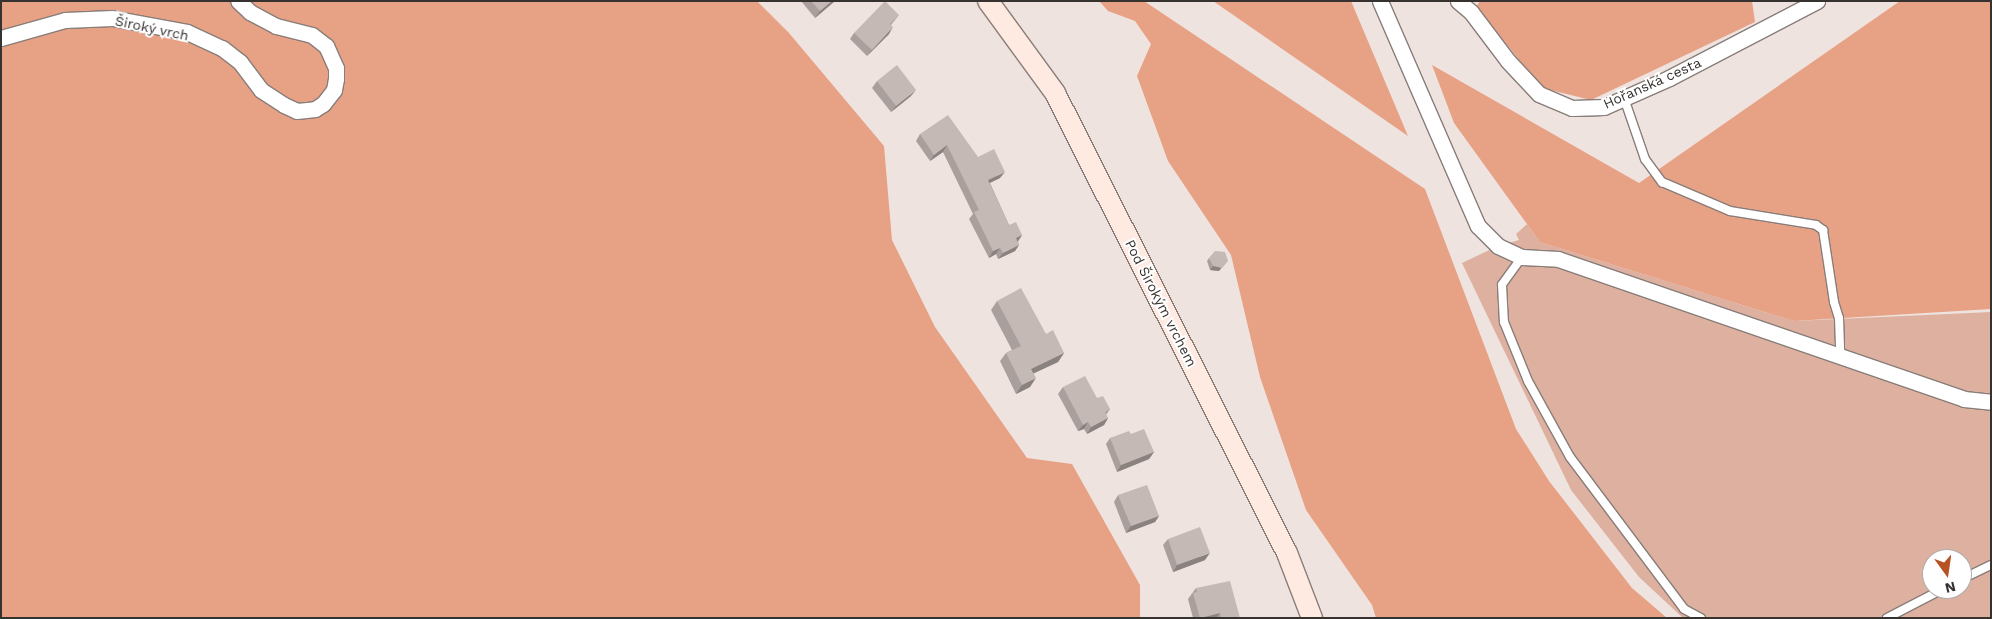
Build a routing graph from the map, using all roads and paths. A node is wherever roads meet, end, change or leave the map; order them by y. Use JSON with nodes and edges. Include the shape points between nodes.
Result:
{"nodes":[{"id":1,"x":238,"y":1,"type":"edge"},
{"id":2,"x":988,"y":1,"type":"edge"},
{"id":3,"x":1380,"y":1,"type":"edge"},
{"id":4,"x":1458,"y":1,"type":"edge"},
{"id":5,"x":1816,"y":1,"type":"edge"},
{"id":6,"x":1,"y":38,"type":"edge"},
{"id":7,"x":1624,"y":98,"type":"junction"},
{"id":8,"x":1522,"y":257,"type":"junction"},
{"id":9,"x":1840,"y":356,"type":"junction"},
{"id":10,"x":1991,"y":402,"type":"edge"},
{"id":11,"x":1991,"y":565,"type":"edge"},
{"id":12,"x":1972,"y":574,"type":"edge"},
{"id":13,"x":1924,"y":599,"type":"edge"},
{"id":14,"x":1312,"y":618,"type":"edge"},
{"id":15,"x":1701,"y":618,"type":"edge"},
{"id":16,"x":1887,"y":618,"type":"edge"}],
"edges":[{"from":1,"to":6,"type":"street","name":"Široký vrch","via":[[250,12],[276,26],[312,35],[326,46],[336,68],[336,80],[334,90],[323,104],[297,111],[284,105],[261,90],[240,62],[228,53],[186,32],[112,18],[65,20]]},
{"from":2,"to":14,"type":"street","name":"Pod Širokým vrchem","via":[[1055,93],[1287,553]]},
{"from":3,"to":8,"type":"street","via":[[1478,226],[1498,246]]},
{"from":4,"to":7,"type":"street","name":"Hořanská cesta","via":[[1471,12],[1508,61],[1539,94],[1572,108],[1604,107]]},
{"from":5,"to":7,"type":"street","name":"Hořanská cesta"},
{"from":7,"to":9,"type":"lane","via":[[1644,159],[1662,182],[1690,197],[1730,211],[1816,225],[1823,230],[1839,318]]},
{"from":8,"to":9,"type":"street","via":[[1558,259]]},
{"from":8,"to":15,"type":"lane","via":[[1502,285],[1504,322],[1528,381],[1570,457],[1684,609]]},
{"from":9,"to":10,"type":"street","via":[[1964,398]]},
{"from":11,"to":12,"type":"lane"},
{"from":13,"to":16,"type":"lane"}]}
